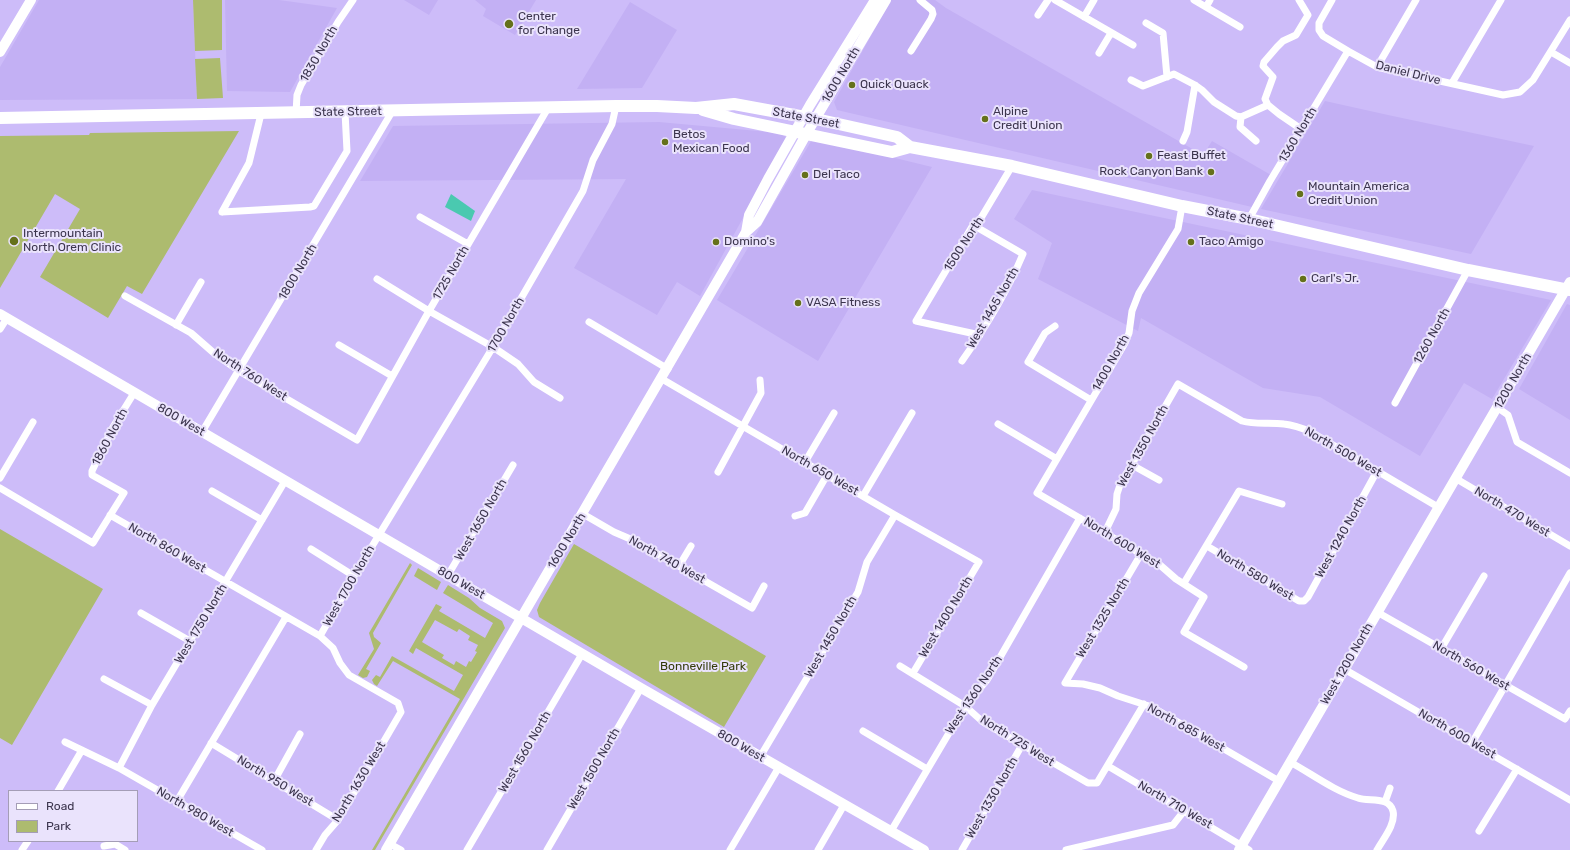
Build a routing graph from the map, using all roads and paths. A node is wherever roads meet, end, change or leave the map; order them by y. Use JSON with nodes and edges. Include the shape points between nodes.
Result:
{"nodes":[{"id":1,"x":31,"y":0,"type":"edge"},
{"id":2,"x":353,"y":0,"type":"edge"},
{"id":3,"x":875,"y":0,"type":"edge"},
{"id":4,"x":886,"y":0,"type":"edge"},
{"id":5,"x":920,"y":0,"type":"edge"},
{"id":6,"x":1048,"y":0,"type":"edge"},
{"id":7,"x":1055,"y":0,"type":"edge"},
{"id":8,"x":1094,"y":0,"type":"edge"},
{"id":9,"x":1194,"y":0,"type":"edge"},
{"id":10,"x":1210,"y":0,"type":"edge"},
{"id":11,"x":1299,"y":0,"type":"edge"},
{"id":12,"x":1332,"y":0,"type":"edge"},
{"id":13,"x":1416,"y":0,"type":"edge"},
{"id":14,"x":1501,"y":0,"type":"edge"},
{"id":15,"x":1206,"y":7,"type":"junction"},
{"id":16,"x":1038,"y":15,"type":"dead end"},
{"id":17,"x":1084,"y":17,"type":"junction"},
{"id":18,"x":1570,"y":20,"type":"edge"},
{"id":19,"x":1146,"y":23,"type":"dead end"},
{"id":20,"x":1240,"y":27,"type":"dead end"},
{"id":21,"x":1111,"y":33,"type":"junction"},
{"id":22,"x":1133,"y":45,"type":"dead end"},
{"id":23,"x":1,"y":50,"type":"edge"},
{"id":24,"x":911,"y":51,"type":"dead end"},
{"id":25,"x":1348,"y":52,"type":"junction"},
{"id":26,"x":1551,"y":52,"type":"junction"},
{"id":27,"x":1099,"y":53,"type":"dead end"},
{"id":28,"x":1570,"y":63,"type":"edge"},
{"id":29,"x":1377,"y":67,"type":"junction"},
{"id":30,"x":1167,"y":77,"type":"junction"},
{"id":31,"x":1131,"y":80,"type":"dead end"},
{"id":32,"x":1452,"y":84,"type":"junction"},
{"id":33,"x":1195,"y":85,"type":"junction"},
{"id":34,"x":1268,"y":105,"type":"junction"},
{"id":35,"x":616,"y":106,"type":"junction"},
{"id":36,"x":548,"y":108,"type":"junction"},
{"id":37,"x":696,"y":108,"type":"junction"},
{"id":38,"x":393,"y":110,"type":"junction"},
{"id":39,"x":345,"y":112,"type":"junction"},
{"id":40,"x":296,"y":113,"type":"junction"},
{"id":41,"x":261,"y":114,"type":"junction"},
{"id":42,"x":1241,"y":116,"type":"junction"},
{"id":43,"x":0,"y":118,"type":"edge"},
{"id":44,"x":810,"y":118,"type":"junction"},
{"id":45,"x":1302,"y":129,"type":"junction"},
{"id":46,"x":801,"y":132,"type":"junction"},
{"id":47,"x":1183,"y":140,"type":"dead end"},
{"id":48,"x":1256,"y":141,"type":"dead end"},
{"id":49,"x":910,"y":147,"type":"junction"},
{"id":50,"x":1012,"y":166,"type":"junction"},
{"id":51,"x":1182,"y":206,"type":"junction"},
{"id":52,"x":420,"y":217,"type":"dead end"},
{"id":53,"x":1249,"y":219,"type":"junction"},
{"id":54,"x":973,"y":225,"type":"junction"},
{"id":55,"x":468,"y":244,"type":"junction"},
{"id":56,"x":1468,"y":270,"type":"junction"},
{"id":57,"x":377,"y":279,"type":"dead end"},
{"id":58,"x":201,"y":282,"type":"dead end"},
{"id":59,"x":1569,"y":287,"type":"edge"},
{"id":60,"x":125,"y":296,"type":"dead end"},
{"id":61,"x":429,"y":311,"type":"junction"},
{"id":62,"x":3,"y":316,"type":"edge"},
{"id":63,"x":589,"y":322,"type":"dead end"},
{"id":64,"x":176,"y":325,"type":"junction"},
{"id":65,"x":1055,"y":326,"type":"dead end"},
{"id":66,"x":0,"y":329,"type":"edge"},
{"id":67,"x":980,"y":335,"type":"junction"},
{"id":68,"x":339,"y":345,"type":"dead end"},
{"id":69,"x":493,"y":346,"type":"junction"},
{"id":70,"x":962,"y":361,"type":"dead end"},
{"id":71,"x":668,"y":369,"type":"junction"},
{"id":72,"x":239,"y":371,"type":"junction"},
{"id":73,"x":392,"y":376,"type":"junction"},
{"id":74,"x":662,"y":379,"type":"junction"},
{"id":75,"x":760,"y":380,"type":"dead end"},
{"id":76,"x":1178,"y":384,"type":"joint"},
{"id":77,"x":134,"y":393,"type":"junction"},
{"id":78,"x":560,"y":398,"type":"dead end"},
{"id":79,"x":1091,"y":400,"type":"junction"},
{"id":80,"x":1395,"y":403,"type":"dead end"},
{"id":81,"x":1498,"y":408,"type":"junction"},
{"id":82,"x":834,"y":413,"type":"dead end"},
{"id":83,"x":912,"y":413,"type":"dead end"},
{"id":84,"x":33,"y":422,"type":"dead end"},
{"id":85,"x":998,"y":424,"type":"dead end"},
{"id":86,"x":744,"y":426,"type":"junction"},
{"id":87,"x":202,"y":432,"type":"junction"},
{"id":88,"x":357,"y":440,"type":"joint"},
{"id":89,"x":1057,"y":459,"type":"junction"},
{"id":90,"x":805,"y":462,"type":"junction"},
{"id":91,"x":513,"y":465,"type":"dead end"},
{"id":92,"x":1132,"y":465,"type":"junction"},
{"id":93,"x":1377,"y":471,"type":"junction"},
{"id":94,"x":718,"y":472,"type":"dead end"},
{"id":95,"x":1570,"y":473,"type":"edge"},
{"id":96,"x":827,"y":475,"type":"junction"},
{"id":97,"x":0,"y":478,"type":"edge"},
{"id":98,"x":1455,"y":478,"type":"junction"},
{"id":99,"x":1159,"y":480,"type":"dead end"},
{"id":100,"x":285,"y":481,"type":"junction"},
{"id":101,"x":0,"y":488,"type":"edge"},
{"id":102,"x":212,"y":491,"type":"dead end"},
{"id":103,"x":1036,"y":493,"type":"joint"},
{"id":104,"x":863,"y":496,"type":"junction"},
{"id":105,"x":1282,"y":504,"type":"dead end"},
{"id":106,"x":1438,"y":507,"type":"junction"},
{"id":107,"x":583,"y":514,"type":"junction"},
{"id":108,"x":110,"y":515,"type":"junction"},
{"id":109,"x":895,"y":515,"type":"junction"},
{"id":110,"x":795,"y":516,"type":"dead end"},
{"id":111,"x":1080,"y":518,"type":"junction"},
{"id":112,"x":262,"y":520,"type":"junction"},
{"id":113,"x":1105,"y":532,"type":"junction"},
{"id":114,"x":379,"y":536,"type":"junction"},
{"id":115,"x":691,"y":546,"type":"dead end"},
{"id":116,"x":1207,"y":546,"type":"junction"},
{"id":117,"x":1570,"y":546,"type":"edge"},
{"id":118,"x":311,"y":549,"type":"dead end"},
{"id":119,"x":1141,"y":554,"type":"junction"},
{"id":120,"x":979,"y":562,"type":"joint"},
{"id":121,"x":679,"y":566,"type":"junction"},
{"id":122,"x":1570,"y":573,"type":"edge"},
{"id":123,"x":448,"y":575,"type":"junction"},
{"id":124,"x":354,"y":576,"type":"junction"},
{"id":125,"x":1484,"y":576,"type":"dead end"},
{"id":126,"x":226,"y":582,"type":"junction"},
{"id":127,"x":1184,"y":584,"type":"junction"},
{"id":128,"x":764,"y":586,"type":"dead end"},
{"id":129,"x":1304,"y":601,"type":"joint"},
{"id":130,"x":1377,"y":612,"type":"junction"},
{"id":131,"x":141,"y":613,"type":"dead end"},
{"id":132,"x":286,"y":616,"type":"junction"},
{"id":133,"x":521,"y":618,"type":"junction"},
{"id":134,"x":320,"y":636,"type":"junction"},
{"id":135,"x":190,"y":641,"type":"junction"},
{"id":136,"x":1441,"y":649,"type":"junction"},
{"id":137,"x":582,"y":654,"type":"junction"},
{"id":138,"x":900,"y":666,"type":"dead end"},
{"id":139,"x":1244,"y":667,"type":"dead end"},
{"id":140,"x":1344,"y":669,"type":"junction"},
{"id":141,"x":913,"y":673,"type":"junction"},
{"id":142,"x":104,"y":679,"type":"dead end"},
{"id":143,"x":1065,"y":683,"type":"joint"},
{"id":144,"x":1506,"y":685,"type":"junction"},
{"id":145,"x":641,"y":688,"type":"junction"},
{"id":146,"x":1144,"y":704,"type":"junction"},
{"id":147,"x":152,"y":705,"type":"junction"},
{"id":148,"x":964,"y":706,"type":"junction"},
{"id":149,"x":1570,"y":711,"type":"edge"},
{"id":150,"x":401,"y":712,"type":"joint"},
{"id":151,"x":863,"y":731,"type":"dead end"},
{"id":152,"x":300,"y":734,"type":"dead end"},
{"id":153,"x":65,"y":742,"type":"dead end"},
{"id":154,"x":211,"y":743,"type":"junction"},
{"id":155,"x":1472,"y":743,"type":"junction"},
{"id":156,"x":1022,"y":746,"type":"junction"},
{"id":157,"x":82,"y":750,"type":"junction"},
{"id":158,"x":760,"y":757,"type":"junction"},
{"id":159,"x":1290,"y":762,"type":"junction"},
{"id":160,"x":1108,"y":766,"type":"junction"},
{"id":161,"x":778,"y":767,"type":"junction"},
{"id":162,"x":119,"y":768,"type":"junction"},
{"id":163,"x":927,"y":768,"type":"junction"},
{"id":164,"x":1516,"y":769,"type":"junction"},
{"id":165,"x":274,"y":781,"type":"junction"},
{"id":166,"x":1279,"y":781,"type":"junction"},
{"id":167,"x":1390,"y":788,"type":"dead end"},
{"id":168,"x":59,"y":790,"type":"edge"},
{"id":169,"x":1570,"y":800,"type":"edge"},
{"id":170,"x":177,"y":801,"type":"junction"},
{"id":171,"x":1384,"y":802,"type":"junction"},
{"id":172,"x":844,"y":805,"type":"junction"},
{"id":173,"x":1184,"y":811,"type":"junction"},
{"id":174,"x":338,"y":820,"type":"junction"},
{"id":175,"x":891,"y":831,"type":"junction"},
{"id":176,"x":1479,"y":831,"type":"dead end"},
{"id":177,"x":104,"y":846,"type":"dead end"},
{"id":178,"x":388,"y":847,"type":"edge"},
{"id":179,"x":1243,"y":848,"type":"edge"},
{"id":180,"x":125,"y":850,"type":"edge"},
{"id":181,"x":262,"y":850,"type":"edge"},
{"id":182,"x":316,"y":850,"type":"edge"},
{"id":183,"x":401,"y":850,"type":"edge"},
{"id":184,"x":467,"y":850,"type":"edge"},
{"id":185,"x":547,"y":850,"type":"edge"},
{"id":186,"x":730,"y":850,"type":"edge"},
{"id":187,"x":818,"y":850,"type":"edge"},
{"id":188,"x":924,"y":850,"type":"edge"},
{"id":189,"x":962,"y":850,"type":"edge"},
{"id":190,"x":1066,"y":850,"type":"edge"},
{"id":191,"x":1377,"y":850,"type":"edge"}],
"edges":[{"from":1,"to":23,"type":"street"},
{"from":2,"to":40,"type":"street","name":"1830 North","via":[[301,86],[297,95]]},
{"from":3,"to":44,"type":"street","name":"1600 North"},
{"from":4,"to":44,"type":"street","name":"1600 North"},
{"from":5,"to":24,"type":"street","via":[[932,10],[932,16]]},
{"from":6,"to":16,"type":"street"},
{"from":7,"to":17,"type":"street"},
{"from":8,"to":17,"type":"street"},
{"from":9,"to":15,"type":"street"},
{"from":10,"to":15,"type":"street"},
{"from":11,"to":34,"type":"street","via":[[1308,15],[1296,35],[1280,44],[1262,66],[1273,77],[1265,99]]},
{"from":12,"to":25,"type":"street","name":"Daniel Drive","via":[[1319,23],[1319,30],[1323,36]]},
{"from":13,"to":29,"type":"street"},
{"from":14,"to":32,"type":"street"},
{"from":15,"to":20,"type":"street"},
{"from":17,"to":21,"type":"street"},
{"from":18,"to":26,"type":"street","name":"Daniel Drive"},
{"from":19,"to":30,"type":"street","via":[[1163,33]]},
{"from":21,"to":22,"type":"street"},
{"from":21,"to":27,"type":"street"},
{"from":25,"to":29,"type":"street","name":"Daniel Drive"},
{"from":25,"to":45,"type":"street","name":"1360 North"},
{"from":26,"to":28,"type":"street"},
{"from":26,"to":32,"type":"street","name":"Daniel Drive","via":[[1533,80],[1520,92],[1503,95]]},
{"from":29,"to":32,"type":"street","name":"Daniel Drive"},
{"from":30,"to":31,"type":"street","via":[[1143,86]]},
{"from":30,"to":33,"type":"street","via":[[1174,74]]},
{"from":33,"to":42,"type":"street","via":[[1214,102],[1236,116]]},
{"from":33,"to":47,"type":"street","via":[[1187,132]]},
{"from":34,"to":42,"type":"street"},
{"from":34,"to":45,"type":"street"},
{"from":35,"to":36,"type":"main road","name":"State Street"},
{"from":35,"to":37,"type":"main road","name":"State Street"},
{"from":35,"to":69,"type":"street","name":"1700 North","via":[[612,124],[593,160],[583,191]]},
{"from":36,"to":38,"type":"main road","name":"State Street"},
{"from":36,"to":55,"type":"street","name":"1725 North"},
{"from":37,"to":44,"type":"main road","name":"State Street","via":[[734,104]]},
{"from":37,"to":46,"type":"main road","name":"State Street","via":[[734,119]]},
{"from":38,"to":39,"type":"main road","name":"State Street"},
{"from":38,"to":72,"type":"street","name":"1800 North"},
{"from":39,"to":40,"type":"main road","name":"State Street"},
{"from":39,"to":41,"type":"street","via":[[347,151],[314,206],[222,212],[249,163]]},
{"from":40,"to":41,"type":"main road","name":"State Street"},
{"from":41,"to":43,"type":"main road","name":"State Street"},
{"from":42,"to":48,"type":"street","via":[[1240,127]]},
{"from":44,"to":46,"type":"street","name":"1600 North"},
{"from":44,"to":49,"type":"main road","name":"State Street","via":[[897,137]]},
{"from":45,"to":53,"type":"street","name":"1360 North"},
{"from":46,"to":49,"type":"main road","name":"State Street","via":[[892,152]]},
{"from":46,"to":71,"type":"street","name":"1600 North","via":[[749,215],[746,232]]},
{"from":49,"to":50,"type":"main road","name":"State Street"},
{"from":50,"to":51,"type":"main road","name":"State Street"},
{"from":50,"to":54,"type":"street","name":"1500 North","via":[[981,218]]},
{"from":51,"to":53,"type":"main road","name":"State Street"},
{"from":51,"to":79,"type":"street","name":"1400 North","via":[[1178,229],[1139,293],[1125,342]]},
{"from":52,"to":55,"type":"street"},
{"from":53,"to":56,"type":"main road","name":"State Street"},
{"from":54,"to":67,"type":"street","name":"West 1465 North","via":[[1023,254],[1012,280]]},
{"from":54,"to":67,"type":"street","name":"1500 North","via":[[916,321]]},
{"from":55,"to":61,"type":"street","name":"1725 North"},
{"from":56,"to":59,"type":"main road","name":"State Street"},
{"from":56,"to":80,"type":"street","name":"1260 North"},
{"from":57,"to":61,"type":"street"},
{"from":58,"to":64,"type":"street"},
{"from":59,"to":81,"type":"street","name":"1200 North"},
{"from":60,"to":64,"type":"street","name":"North 760 West"},
{"from":61,"to":69,"type":"street"},
{"from":61,"to":73,"type":"street","name":"1725 North"},
{"from":62,"to":66,"type":"street"},
{"from":62,"to":77,"type":"street","name":"800 West"},
{"from":63,"to":71,"type":"street"},
{"from":64,"to":72,"type":"street","name":"North 760 West"},
{"from":65,"to":79,"type":"street","via":[[1044,333],[1028,362]]},
{"from":67,"to":70,"type":"street","name":"West 1465 North"},
{"from":68,"to":73,"type":"street"},
{"from":69,"to":78,"type":"street","via":[[518,364],[534,382]]},
{"from":69,"to":114,"type":"street","name":"1700 North"},
{"from":71,"to":74,"type":"street","name":"1600 North"},
{"from":72,"to":87,"type":"street","name":"1800 North"},
{"from":72,"to":88,"type":"street","name":"North 760 West"},
{"from":73,"to":88,"type":"street","name":"1725 North"},
{"from":74,"to":86,"type":"street","name":"North 650 West"},
{"from":74,"to":107,"type":"street","name":"1600 North"},
{"from":75,"to":86,"type":"street","via":[[761,392]]},
{"from":76,"to":92,"type":"street","name":"West 1350 North"},
{"from":76,"to":93,"type":"street","name":"North 500 West","via":[[1242,421],[1251,424],[1283,424],[1312,432]]},
{"from":77,"to":87,"type":"street","name":"800 West"},
{"from":77,"to":108,"type":"street","name":"1860 North","via":[[113,427],[92,471],[92,475],[124,493]]},
{"from":79,"to":89,"type":"street","name":"1400 North"},
{"from":81,"to":95,"type":"street","via":[[1508,415],[1517,442]]},
{"from":81,"to":98,"type":"street","name":"1200 North"},
{"from":82,"to":90,"type":"street"},
{"from":83,"to":104,"type":"street"},
{"from":84,"to":97,"type":"street"},
{"from":85,"to":89,"type":"street"},
{"from":86,"to":90,"type":"street","name":"North 650 West"},
{"from":86,"to":94,"type":"street"},
{"from":87,"to":100,"type":"street","name":"800 West"},
{"from":89,"to":103,"type":"street","name":"1400 North"},
{"from":90,"to":96,"type":"street","name":"North 650 West"},
{"from":91,"to":123,"type":"street","name":"West 1650 North"},
{"from":92,"to":99,"type":"street"},
{"from":92,"to":113,"type":"street","name":"West 1350 North","via":[[1120,484],[1116,509]]},
{"from":93,"to":106,"type":"street","name":"North 500 West"},
{"from":93,"to":129,"type":"street","name":"West 1240 North"},
{"from":96,"to":104,"type":"street","name":"North 650 West"},
{"from":96,"to":110,"type":"street","via":[[805,513]]},
{"from":98,"to":106,"type":"street","name":"West 1200 North"},
{"from":98,"to":117,"type":"street","name":"North 470 West"},
{"from":100,"to":112,"type":"street","name":"West 1750 North"},
{"from":100,"to":114,"type":"street","name":"800 West"},
{"from":101,"to":108,"type":"street","name":"1860 North","via":[[93,543]]},
{"from":102,"to":112,"type":"street"},
{"from":103,"to":111,"type":"street","name":"North 600 West"},
{"from":104,"to":109,"type":"street","name":"North 650 West"},
{"from":105,"to":116,"type":"street","via":[[1239,491]]},
{"from":106,"to":130,"type":"street","name":"West 1200 North"},
{"from":107,"to":121,"type":"street","name":"North 740 West"},
{"from":107,"to":133,"type":"street","name":"1600 North"},
{"from":108,"to":126,"type":"street","name":"North 860 West"},
{"from":109,"to":120,"type":"street","name":"North 650 West"},
{"from":109,"to":158,"type":"street","name":"West 1450 North","via":[[867,562],[858,592]]},
{"from":111,"to":113,"type":"street","name":"North 600 West"},
{"from":111,"to":148,"type":"street","name":"West 1360 North","via":[[987,680]]},
{"from":112,"to":126,"type":"street","name":"West 1750 North"},
{"from":113,"to":119,"type":"street","name":"North 600 West"},
{"from":114,"to":123,"type":"street","name":"800 West"},
{"from":114,"to":124,"type":"street","name":"West 1700 North"},
{"from":115,"to":121,"type":"street"},
{"from":116,"to":127,"type":"street"},
{"from":116,"to":129,"type":"street","name":"North 580 West","via":[[1299,601]]},
{"from":118,"to":124,"type":"street"},
{"from":119,"to":127,"type":"street","name":"North 600 West"},
{"from":119,"to":143,"type":"street","name":"West 1325 North"},
{"from":120,"to":141,"type":"street","name":"West 1400 North"},
{"from":121,"to":128,"type":"street","name":"North 740 West","via":[[752,608]]},
{"from":122,"to":144,"type":"street"},
{"from":123,"to":133,"type":"street","name":"800 West"},
{"from":124,"to":134,"type":"street","name":"West 1700 North"},
{"from":125,"to":136,"type":"street"},
{"from":126,"to":132,"type":"street","name":"North 860 West"},
{"from":126,"to":135,"type":"street","name":"West 1750 North"},
{"from":127,"to":139,"type":"street","name":"North 600 West","via":[[1204,597],[1184,632]]},
{"from":130,"to":136,"type":"street","name":"North 560 West"},
{"from":130,"to":140,"type":"street","name":"West 1200 North"},
{"from":131,"to":135,"type":"street"},
{"from":132,"to":134,"type":"street","name":"North 860 West"},
{"from":132,"to":154,"type":"street"},
{"from":133,"to":137,"type":"street","name":"800 West"},
{"from":133,"to":178,"type":"street","name":"1600 North"},
{"from":134,"to":150,"type":"street","name":"North 860 West","via":[[332,648],[349,675],[398,703]]},
{"from":135,"to":147,"type":"street","name":"West 1750 North"},
{"from":136,"to":144,"type":"street","name":"North 560 West"},
{"from":137,"to":145,"type":"street","name":"800 West"},
{"from":137,"to":184,"type":"street","name":"West 1560 North"},
{"from":138,"to":141,"type":"street","name":"North 725 West"},
{"from":140,"to":155,"type":"street","name":"North 600 West"},
{"from":140,"to":159,"type":"street","name":"West 1200 North"},
{"from":141,"to":148,"type":"street","name":"North 725 West"},
{"from":142,"to":147,"type":"street"},
{"from":143,"to":146,"type":"street","name":"North 685 West","via":[[1100,688]]},
{"from":144,"to":149,"type":"street","name":"North 560 West","via":[[1565,719]]},
{"from":144,"to":155,"type":"street"},
{"from":145,"to":158,"type":"street","name":"800 West"},
{"from":145,"to":185,"type":"street","name":"West 1500 North"},
{"from":146,"to":160,"type":"street"},
{"from":146,"to":166,"type":"street","name":"North 685 West"},
{"from":147,"to":162,"type":"street","name":"West 1750 North"},
{"from":148,"to":156,"type":"street","name":"North 725 West","via":[[983,722]]},
{"from":148,"to":163,"type":"street","name":"West 1360 North"},
{"from":150,"to":174,"type":"street","name":"North 1630 West"},
{"from":151,"to":163,"type":"street"},
{"from":152,"to":165,"type":"street"},
{"from":153,"to":157,"type":"street","name":"North 980 West"},
{"from":154,"to":165,"type":"street","name":"North 950 West"},
{"from":154,"to":170,"type":"street"},
{"from":155,"to":164,"type":"street","name":"North 600 West"},
{"from":156,"to":160,"type":"street","name":"North 725 West","via":[[1088,783],[1097,783]]},
{"from":156,"to":189,"type":"street","name":"West 1330 North"},
{"from":157,"to":162,"type":"street","name":"North 980 West"},
{"from":157,"to":168,"type":"street"},
{"from":158,"to":161,"type":"street","name":"800 West"},
{"from":159,"to":166,"type":"street","name":"West 1200 North"},
{"from":159,"to":171,"type":"street","via":[[1358,799]]},
{"from":160,"to":173,"type":"street","name":"North 710 West"},
{"from":161,"to":172,"type":"street","name":"800 West"},
{"from":161,"to":186,"type":"street"},
{"from":162,"to":170,"type":"street","name":"North 980 West"},
{"from":163,"to":175,"type":"street","name":"West 1360 North"},
{"from":164,"to":169,"type":"street","name":"North 600 West"},
{"from":164,"to":176,"type":"street"},
{"from":165,"to":174,"type":"street","name":"North 950 West"},
{"from":166,"to":179,"type":"street","name":"West 1200 North"},
{"from":167,"to":171,"type":"street"},
{"from":170,"to":181,"type":"street","name":"North 980 West"},
{"from":171,"to":191,"type":"street","via":[[1391,807],[1394,817]]},
{"from":172,"to":175,"type":"street","name":"800 West"},
{"from":172,"to":187,"type":"street"},
{"from":173,"to":179,"type":"street","name":"North 710 West"},
{"from":173,"to":190,"type":"street","via":[[1173,824]]},
{"from":174,"to":182,"type":"street","name":"North 1630 West"},
{"from":175,"to":188,"type":"street","name":"800 West"},
{"from":177,"to":180,"type":"street","via":[[115,844]]},
{"from":178,"to":183,"type":"street"}]}
